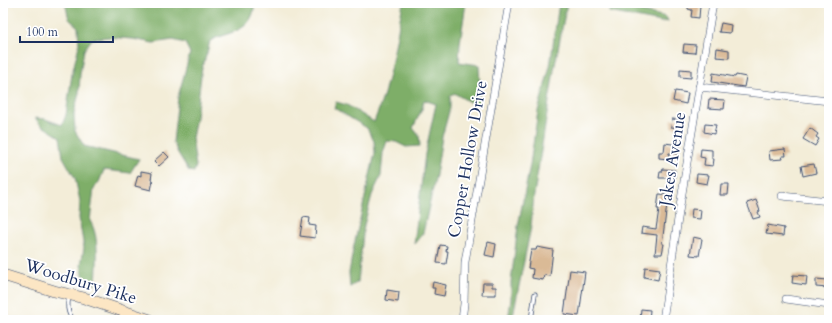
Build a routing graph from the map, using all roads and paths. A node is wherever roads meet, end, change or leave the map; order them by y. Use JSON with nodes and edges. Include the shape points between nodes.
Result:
{"nodes":[{"id":1,"x":509,"y":3,"type":"edge"},
{"id":2,"x":713,"y":3,"type":"edge"},
{"id":3,"x":699,"y":87,"type":"junction"},
{"id":4,"x":829,"y":101,"type":"edge"},
{"id":5,"x":782,"y":196,"type":"dead end"},
{"id":6,"x":829,"y":201,"type":"edge"},
{"id":7,"x":3,"y":275,"type":"edge"},
{"id":8,"x":69,"y":294,"type":"junction"},
{"id":9,"x":535,"y":294,"type":"dead end"},
{"id":10,"x":786,"y":299,"type":"dead end"},
{"id":11,"x":829,"y":305,"type":"edge"},
{"id":12,"x":73,"y":320,"type":"edge"},
{"id":13,"x":150,"y":320,"type":"edge"},
{"id":14,"x":462,"y":320,"type":"edge"},
{"id":15,"x":531,"y":320,"type":"edge"},
{"id":16,"x":663,"y":320,"type":"edge"}],
"edges":[{"from":1,"to":14,"type":"street","name":"Copper Hollow Drive","via":[[465,262]]},
{"from":2,"to":3,"type":"street","name":"Jakes Avenue"},
{"from":3,"to":4,"type":"street"},
{"from":3,"to":16,"type":"street","name":"Jakes Avenue"},
{"from":5,"to":6,"type":"street"},
{"from":7,"to":8,"type":"street","name":"Woodbury Pike"},
{"from":8,"to":12,"type":"lane","via":[[68,311]]},
{"from":8,"to":13,"type":"street","name":"Woodbury Pike"},
{"from":9,"to":15,"type":"lane"},
{"from":10,"to":11,"type":"street"}]}
